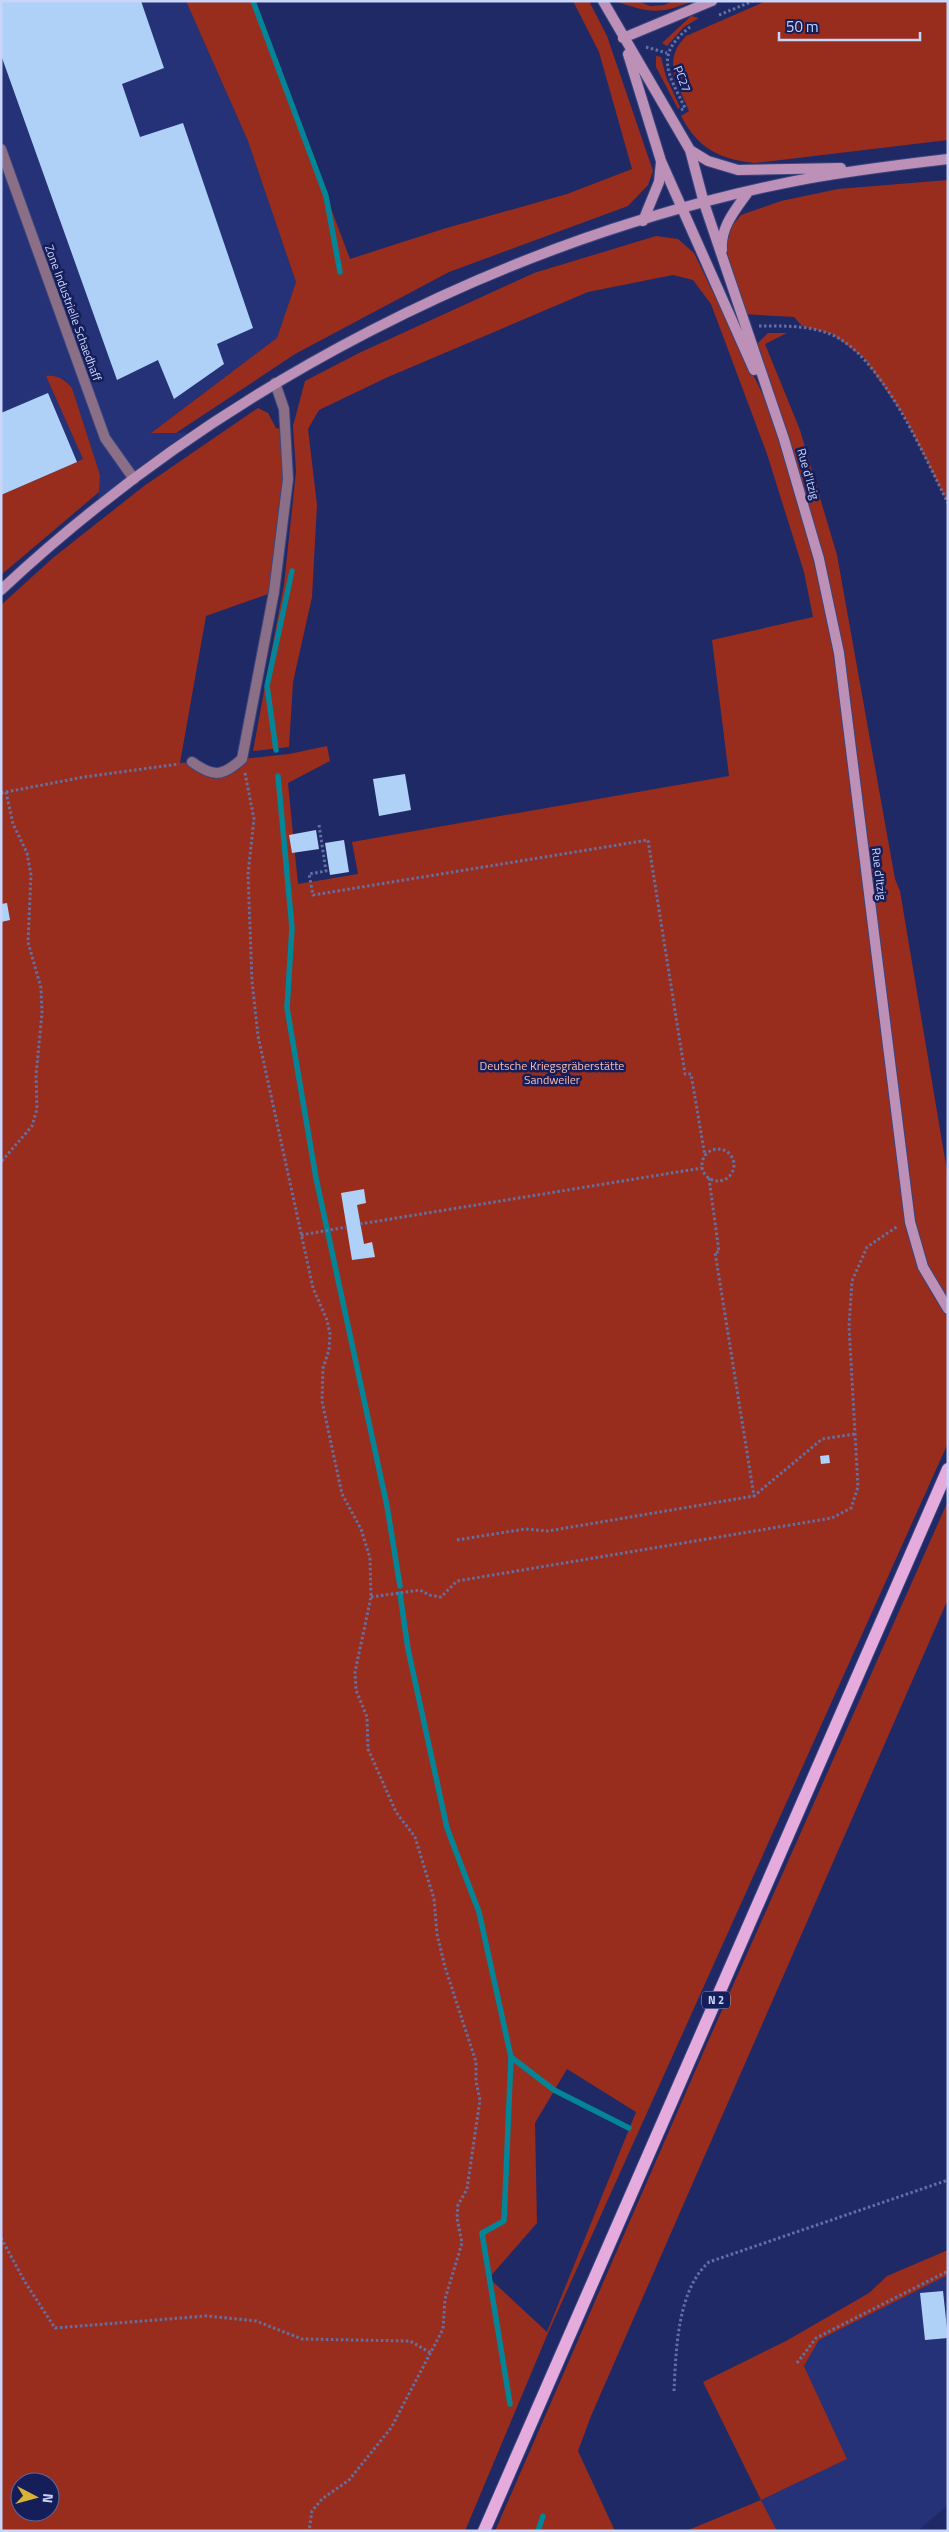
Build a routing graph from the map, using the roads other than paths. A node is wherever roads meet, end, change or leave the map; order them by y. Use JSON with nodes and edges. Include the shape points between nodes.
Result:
{"nodes":[{"id":1,"x":602,"y":1,"type":"edge"},
{"id":2,"x":712,"y":1,"type":"edge"},
{"id":3,"x":624,"y":38,"type":"junction"},
{"id":4,"x":1,"y":149,"type":"edge"},
{"id":5,"x":690,"y":150,"type":"junction"},
{"id":6,"x":948,"y":159,"type":"edge"},
{"id":7,"x":661,"y":161,"type":"junction"},
{"id":8,"x":872,"y":168,"type":"junction"},
{"id":9,"x":748,"y":192,"type":"junction"},
{"id":10,"x":704,"y":203,"type":"junction"},
{"id":11,"x":684,"y":209,"type":"junction"},
{"id":12,"x":643,"y":221,"type":"junction"},
{"id":13,"x":723,"y":261,"type":"junction"},
{"id":14,"x":275,"y":383,"type":"junction"},
{"id":15,"x":784,"y":439,"type":"junction"},
{"id":16,"x":134,"y":479,"type":"junction"},
{"id":17,"x":1,"y":590,"type":"edge"},
{"id":18,"x":192,"y":762,"type":"road end"},
{"id":19,"x":948,"y":1309,"type":"edge"},
{"id":20,"x":948,"y":1469,"type":"edge"},
{"id":21,"x":484,"y":2531,"type":"edge"}],
"edges":[{"from":1,"to":3,"type":"main road"},
{"from":2,"to":3,"type":"main road"},
{"from":3,"to":5,"type":"main road","name":"Rue d'Itzig"},
{"from":3,"to":7,"type":"main road","name":"Rue d'Itzig"},
{"from":4,"to":16,"type":"lane","name":"Zone Industrielle Schaedhaff","via":[[105,438]]},
{"from":5,"to":8,"type":"main road","via":[[708,161],[738,170]]},
{"from":5,"to":10,"type":"main road","name":"Rue d'Itzig"},
{"from":6,"to":8,"type":"main road"},
{"from":7,"to":11,"type":"main road","name":"Rue d'Itzig"},
{"from":7,"to":12,"type":"main road","via":[[659,182]]},
{"from":8,"to":9,"type":"main road"},
{"from":9,"to":10,"type":"main road"},
{"from":9,"to":13,"type":"main road","via":[[726,224],[722,241]]},
{"from":10,"to":11,"type":"main road"},
{"from":10,"to":13,"type":"main road","name":"Rue d'Itzig"},
{"from":11,"to":12,"type":"main road"},
{"from":11,"to":15,"type":"main road","name":"Rue d'Itzig"},
{"from":12,"to":14,"type":"main road","via":[[546,254],[431,301]]},
{"from":13,"to":15,"type":"main road","name":"Rue d'Itzig"},
{"from":14,"to":16,"type":"main road"},
{"from":14,"to":18,"type":"lane","via":[[284,409],[288,479],[274,592],[242,759],[219,774],[204,771]]},
{"from":15,"to":19,"type":"main road","name":"Rue d'Itzig","via":[[820,558],[839,653],[910,1222],[923,1267]]},
{"from":16,"to":17,"type":"main road","via":[[37,556]]},
{"from":20,"to":21,"type":"main road","number":"N 2"}]}
